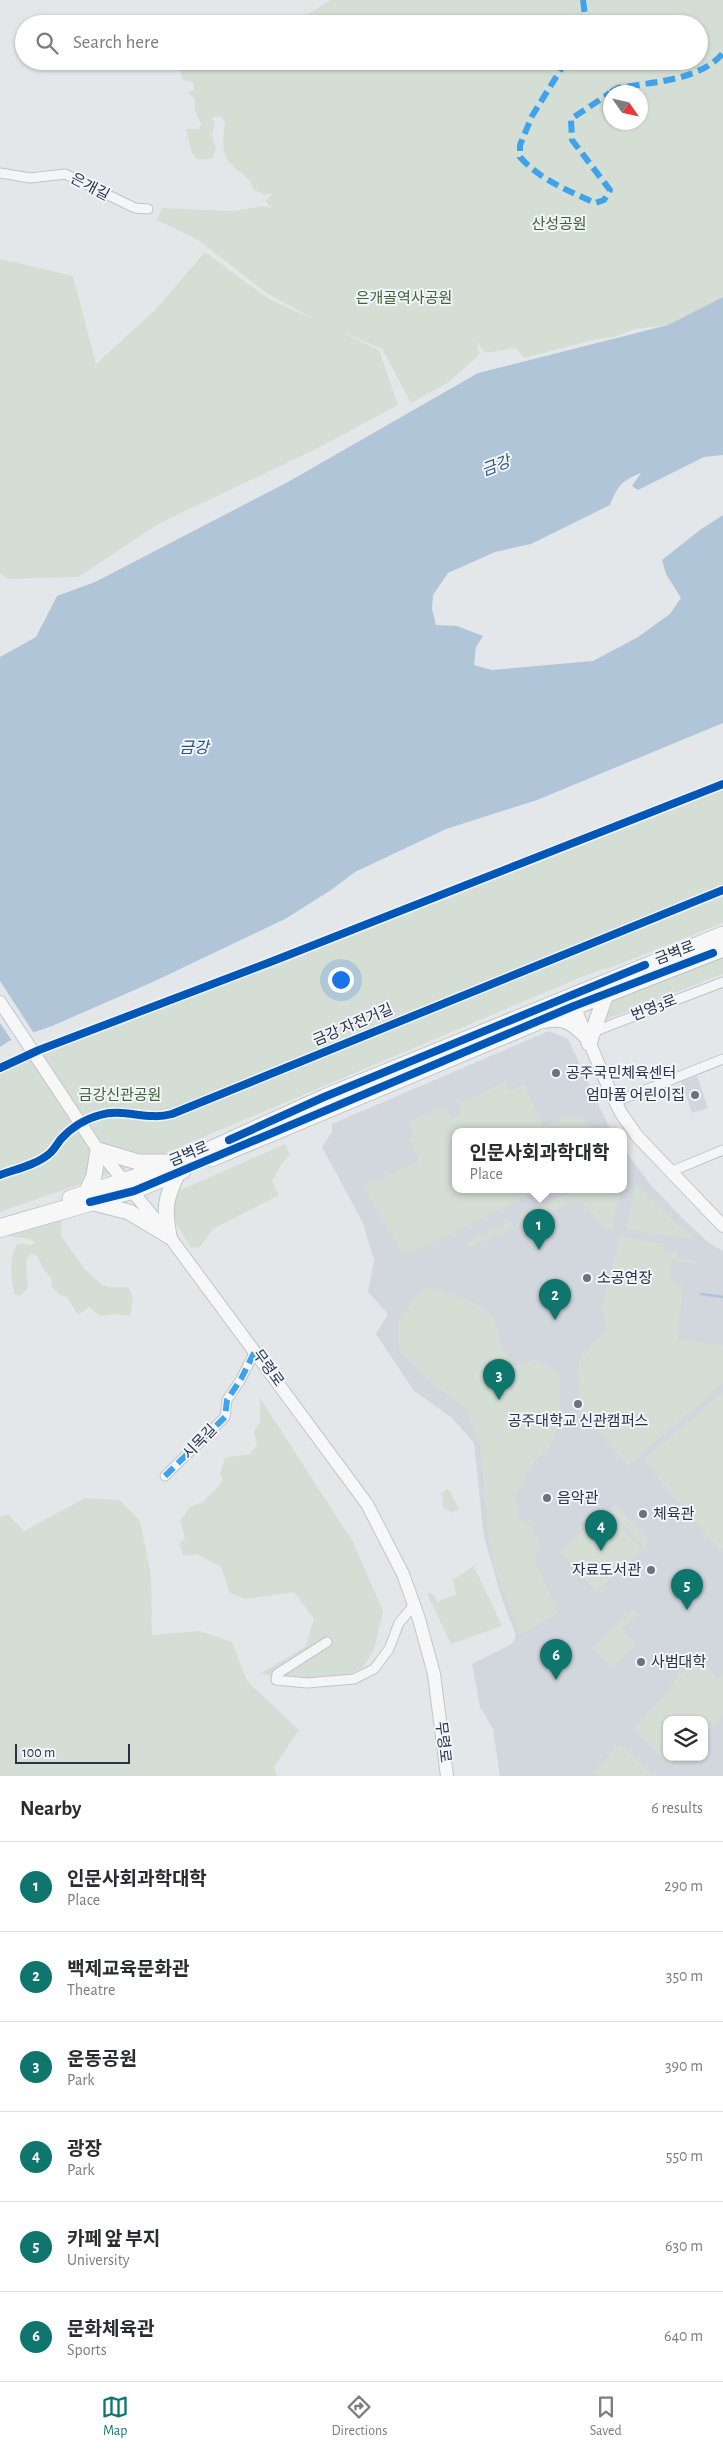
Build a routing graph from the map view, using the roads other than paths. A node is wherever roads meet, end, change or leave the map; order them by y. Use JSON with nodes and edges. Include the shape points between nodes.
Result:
{"nodes":[{"id":1,"x":0,"y":172,"type":"edge"},
{"id":2,"x":148,"y":209,"type":"dead end"},
{"id":3,"x":723,"y":934,"type":"edge"},
{"id":4,"x":723,"y":949,"type":"edge"},
{"id":5,"x":723,"y":982,"type":"edge"},
{"id":6,"x":606,"y":994,"type":"junction"},
{"id":7,"x":0,"y":1002,"type":"edge"},
{"id":8,"x":572,"y":1002,"type":"junction"},
{"id":9,"x":540,"y":1021,"type":"junction"},
{"id":10,"x":589,"y":1037,"type":"junction"},
{"id":11,"x":723,"y":1059,"type":"edge"},
{"id":12,"x":615,"y":1102,"type":"junction"},
{"id":13,"x":97,"y":1148,"type":"junction"},
{"id":14,"x":723,"y":1150,"type":"edge"},
{"id":15,"x":181,"y":1167,"type":"junction"},
{"id":16,"x":670,"y":1172,"type":"junction"},
{"id":17,"x":130,"y":1186,"type":"junction"},
{"id":18,"x":82,"y":1198,"type":"junction"},
{"id":19,"x":0,"y":1219,"type":"edge"},
{"id":20,"x":721,"y":1222,"type":"edge"},
{"id":21,"x":0,"y":1228,"type":"edge"},
{"id":22,"x":169,"y":1236,"type":"junction"},
{"id":23,"x":255,"y":1351,"type":"junction"},
{"id":24,"x":165,"y":1476,"type":"dead end"},
{"id":25,"x":414,"y":1605,"type":"junction"},
{"id":26,"x":326,"y":1642,"type":"dead end"},
{"id":27,"x":447,"y":1776,"type":"edge"}],
"edges":[{"from":1,"to":2,"type":"street","name":"은개길","via":[[30,178],[65,174],[135,208]]},
{"from":3,"to":8,"type":"main road","name":"금벽로"},
{"from":4,"to":6,"type":"main road","name":"금벽로"},
{"from":5,"to":10,"type":"street","name":"번영3로"},
{"from":6,"to":8,"type":"main road","name":"금벽로"},
{"from":6,"to":10,"type":"main road","via":[[597,1024]]},
{"from":7,"to":13,"type":"main road","name":"무령로"},
{"from":8,"to":9,"type":"main road","name":"금벽로"},
{"from":8,"to":10,"type":"main road"},
{"from":8,"to":15,"type":"main road","name":"금벽로","via":[[272,1120]]},
{"from":9,"to":10,"type":"main road","via":[[558,1018],[568,1021]]},
{"from":9,"to":15,"type":"main road","name":"금벽로"},
{"from":10,"to":12,"type":"main road"},
{"from":11,"to":12,"type":"street"},
{"from":12,"to":16,"type":"main road","via":[[637,1136]]},
{"from":13,"to":15,"type":"main road","via":[[138,1162]]},
{"from":13,"to":17,"type":"main road","name":"무령로"},
{"from":13,"to":18,"type":"main road","via":[[94,1176]]},
{"from":14,"to":16,"type":"street"},
{"from":15,"to":17,"type":"main road","name":"금벽로"},
{"from":15,"to":22,"type":"main road","via":[[167,1196],[165,1212]]},
{"from":16,"to":20,"type":"main road"},
{"from":17,"to":18,"type":"main road","name":"금벽로"},
{"from":17,"to":22,"type":"main road","name":"무령로"},
{"from":18,"to":19,"type":"highway","name":"금벽로"},
{"from":18,"to":21,"type":"highway","name":"금벽로"},
{"from":18,"to":22,"type":"main road","via":[[129,1212]]},
{"from":22,"to":23,"type":"main road","name":"무령로"},
{"from":23,"to":24,"type":"street","name":"시목길","via":[[227,1400],[225,1417]]},
{"from":23,"to":25,"type":"main road","name":"무령로","via":[[368,1504],[403,1574]]},
{"from":25,"to":26,"type":"street","via":[[399,1623],[389,1649],[374,1668],[354,1679],[307,1683],[276,1680],[277,1674]]},
{"from":25,"to":27,"type":"main road","name":"무령로","via":[[434,1674]]}]}
